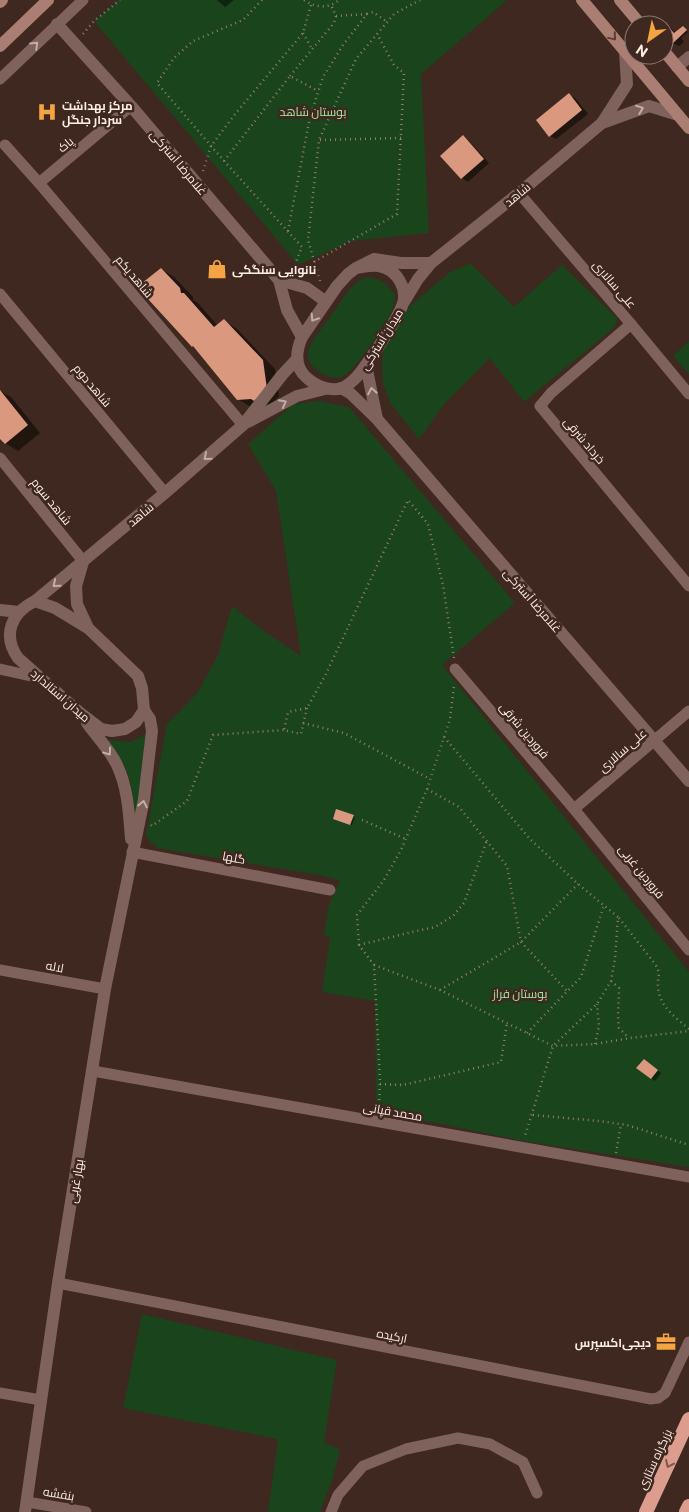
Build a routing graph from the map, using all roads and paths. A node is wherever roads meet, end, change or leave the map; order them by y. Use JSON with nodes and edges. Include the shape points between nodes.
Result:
{"nodes":[{"id":1,"x":48,"y":0,"type":"edge"},
{"id":2,"x":83,"y":0,"type":"edge"},
{"id":3,"x":120,"y":0,"type":"edge"},
{"id":4,"x":262,"y":0,"type":"edge"},
{"id":5,"x":304,"y":0,"type":"edge"},
{"id":6,"x":339,"y":0,"type":"edge"},
{"id":7,"x":420,"y":0,"type":"edge"},
{"id":8,"x":582,"y":0,"type":"edge"},
{"id":9,"x":620,"y":0,"type":"edge"},
{"id":10,"x":312,"y":5,"type":"junction"},
{"id":11,"x":331,"y":5,"type":"junction"},
{"id":12,"x":367,"y":14,"type":"junction"},
{"id":13,"x":633,"y":15,"type":"edge"},
{"id":14,"x":336,"y":16,"type":"junction"},
{"id":15,"x":387,"y":22,"type":"junction"},
{"id":16,"x":57,"y":24,"type":"junction"},
{"id":17,"x":303,"y":33,"type":"junction"},
{"id":18,"x":377,"y":34,"type":"junction"},
{"id":19,"x":74,"y":44,"type":"junction"},
{"id":20,"x":0,"y":46,"type":"edge"},
{"id":21,"x":312,"y":49,"type":"junction"},
{"id":22,"x":624,"y":50,"type":"edge"},
{"id":23,"x":689,"y":57,"type":"edge"},
{"id":24,"x":674,"y":62,"type":"edge"},
{"id":25,"x":626,"y":65,"type":"edge"},
{"id":26,"x":637,"y":65,"type":"edge"},
{"id":27,"x":678,"y":67,"type":"junction"},
{"id":28,"x":290,"y":76,"type":"junction"},
{"id":29,"x":0,"y":79,"type":"edge"},
{"id":30,"x":689,"y":81,"type":"edge"},
{"id":31,"x":318,"y":91,"type":"junction"},
{"id":32,"x":131,"y":106,"type":"junction"},
{"id":33,"x":678,"y":115,"type":"junction"},
{"id":34,"x":602,"y":123,"type":"junction"},
{"id":35,"x":689,"y":128,"type":"edge"},
{"id":36,"x":401,"y":138,"type":"junction"},
{"id":37,"x":320,"y":140,"type":"junction"},
{"id":38,"x":5,"y":145,"type":"dead end"},
{"id":39,"x":211,"y":146,"type":"junction"},
{"id":40,"x":224,"y":161,"type":"junction"},
{"id":41,"x":39,"y":183,"type":"junction"},
{"id":42,"x":198,"y":185,"type":"junction"},
{"id":43,"x":519,"y":193,"type":"junction"},
{"id":44,"x":288,"y":231,"type":"junction"},
{"id":45,"x":308,"y":240,"type":"junction"},
{"id":46,"x":302,"y":247,"type":"junction"},
{"id":47,"x":314,"y":262,"type":"junction"},
{"id":48,"x":431,"y":263,"type":"junction"},
{"id":49,"x":356,"y":268,"type":"junction"},
{"id":50,"x":283,"y":281,"type":"junction"},
{"id":51,"x":0,"y":294,"type":"edge"},
{"id":52,"x":325,"y":301,"type":"junction"},
{"id":53,"x":403,"y":305,"type":"junction"},
{"id":54,"x":631,"y":324,"type":"junction"},
{"id":55,"x":302,"y":337,"type":"junction"},
{"id":56,"x":296,"y":360,"type":"junction"},
{"id":57,"x":366,"y":364,"type":"junction"},
{"id":58,"x":341,"y":388,"type":"junction"},
{"id":59,"x":325,"y":389,"type":"junction"},
{"id":60,"x":689,"y":394,"type":"edge"},
{"id":61,"x":377,"y":418,"type":"junction"},
{"id":62,"x":243,"y":425,"type":"junction"},
{"id":63,"x":0,"y":458,"type":"edge"},
{"id":64,"x":165,"y":493,"type":"junction"},
{"id":65,"x":83,"y":561,"type":"junction"},
{"id":66,"x":689,"y":586,"type":"edge"},
{"id":67,"x":35,"y":601,"type":"junction"},
{"id":68,"x":0,"y":610,"type":"edge"},
{"id":69,"x":19,"y":612,"type":"junction"},
{"id":70,"x":88,"y":628,"type":"junction"},
{"id":71,"x":0,"y":636,"type":"edge"},
{"id":72,"x":18,"y":658,"type":"junction"},
{"id":73,"x":0,"y":669,"type":"edge"},
{"id":74,"x":455,"y":669,"type":"junction"},
{"id":75,"x":40,"y":678,"type":"junction"},
{"id":76,"x":307,"y":708,"type":"junction"},
{"id":77,"x":144,"y":710,"type":"junction"},
{"id":78,"x":689,"y":711,"type":"edge"},
{"id":79,"x":79,"y":712,"type":"junction"},
{"id":80,"x":303,"y":723,"type":"junction"},
{"id":81,"x":284,"y":730,"type":"junction"},
{"id":82,"x":444,"y":737,"type":"junction"},
{"id":83,"x":654,"y":740,"type":"junction"},
{"id":84,"x":430,"y":780,"type":"junction"},
{"id":85,"x":689,"y":782,"type":"edge"},
{"id":86,"x":427,"y":789,"type":"junction"},
{"id":87,"x":574,"y":809,"type":"junction"},
{"id":88,"x":362,"y":820,"type":"dead end"},
{"id":89,"x":139,"y":821,"type":"junction"},
{"id":90,"x":406,"y":839,"type":"junction"},
{"id":91,"x":487,"y":840,"type":"junction"},
{"id":92,"x":132,"y":852,"type":"junction"},
{"id":93,"x":578,"y":884,"type":"junction"},
{"id":94,"x":330,"y":890,"type":"dead end"},
{"id":95,"x":604,"y":905,"type":"junction"},
{"id":96,"x":618,"y":917,"type":"junction"},
{"id":97,"x":521,"y":942,"type":"junction"},
{"id":98,"x":359,"y":945,"type":"junction"},
{"id":99,"x":689,"y":950,"type":"edge"},
{"id":100,"x":374,"y":965,"type":"junction"},
{"id":101,"x":0,"y":970,"type":"edge"},
{"id":102,"x":611,"y":981,"type":"junction"},
{"id":103,"x":105,"y":989,"type":"junction"},
{"id":104,"x":440,"y":990,"type":"junction"},
{"id":105,"x":567,"y":991,"type":"junction"},
{"id":106,"x":597,"y":1004,"type":"junction"},
{"id":107,"x":507,"y":1023,"type":"junction"},
{"id":108,"x":689,"y":1030,"type":"edge"},
{"id":109,"x":527,"y":1033,"type":"junction"},
{"id":110,"x":630,"y":1038,"type":"junction"},
{"id":111,"x":595,"y":1044,"type":"junction"},
{"id":112,"x":553,"y":1046,"type":"junction"},
{"id":113,"x":93,"y":1071,"type":"junction"},
{"id":114,"x":380,"y":1084,"type":"junction"},
{"id":115,"x":379,"y":1114,"type":"dead end"},
{"id":116,"x":532,"y":1115,"type":"junction"},
{"id":117,"x":621,"y":1125,"type":"junction"},
{"id":118,"x":523,"y":1141,"type":"dead end"},
{"id":119,"x":689,"y":1145,"type":"edge"},
{"id":120,"x":614,"y":1164,"type":"junction"},
{"id":121,"x":689,"y":1177,"type":"edge"},
{"id":122,"x":58,"y":1283,"type":"junction"},
{"id":123,"x":689,"y":1342,"type":"edge"},
{"id":124,"x":0,"y":1393,"type":"edge"},
{"id":125,"x":40,"y":1400,"type":"junction"},
{"id":126,"x":689,"y":1420,"type":"edge"},
{"id":127,"x":537,"y":1493,"type":"dead end"},
{"id":128,"x":689,"y":1506,"type":"edge"},
{"id":129,"x":26,"y":1507,"type":"edge"},
{"id":130,"x":86,"y":1512,"type":"edge"},
{"id":131,"x":332,"y":1512,"type":"edge"},
{"id":132,"x":646,"y":1512,"type":"edge"},
{"id":133,"x":686,"y":1512,"type":"edge"}],
"edges":[{"from":1,"to":20,"type":"main road"},
{"from":2,"to":16,"type":"street"},
{"from":3,"to":19,"type":"path"},
{"from":4,"to":39,"type":"path","via":[[244,20],[193,41],[174,58],[157,83]]},
{"from":5,"to":10,"type":"path"},
{"from":6,"to":11,"type":"path"},
{"from":7,"to":15,"type":"path","via":[[394,14]]},
{"from":8,"to":22,"type":"main road","one_way":true},
{"from":9,"to":13,"type":"main road"},
{"from":10,"to":11,"type":"path"},
{"from":10,"to":17,"type":"path"},
{"from":11,"to":14,"type":"path"},
{"from":12,"to":14,"type":"path"},
{"from":12,"to":15,"type":"path","via":[[373,12]]},
{"from":12,"to":31,"type":"path","via":[[343,45]]},
{"from":14,"to":21,"type":"path"},
{"from":15,"to":18,"type":"path"},
{"from":16,"to":19,"type":"street","name":"غلامرضا آسترکی"},
{"from":29,"to":16,"type":"street","one_way":true},
{"from":17,"to":21,"type":"path"},
{"from":17,"to":39,"type":"path"},
{"from":18,"to":36,"type":"path","via":[[394,65],[404,73]]},
{"from":18,"to":37,"type":"path","via":[[356,60]]},
{"from":19,"to":32,"type":"street","name":"غلامرضا آسترکی"},
{"from":21,"to":28,"type":"path"},
{"from":23,"to":27,"type":"street"},
{"from":24,"to":27,"type":"main road"},
{"from":25,"to":34,"type":"street","name":"شاهد","via":[[627,84]]},
{"from":26,"to":33,"type":"main road"},
{"from":27,"to":30,"type":"main road"},
{"from":28,"to":31,"type":"path"},
{"from":28,"to":40,"type":"path"},
{"from":31,"to":44,"type":"path"},
{"from":32,"to":41,"type":"street","name":"پاک"},
{"from":32,"to":42,"type":"street","name":"غلامرضا آسترکی"},
{"from":34,"to":33,"type":"street","name":"شاهد","one_way":true,"via":[[649,106]]},
{"from":33,"to":35,"type":"main road"},
{"from":34,"to":43,"type":"street","name":"شاهد"},
{"from":36,"to":37,"type":"path"},
{"from":36,"to":47,"type":"path","via":[[397,214]]},
{"from":37,"to":45,"type":"path"},
{"from":38,"to":41,"type":"street","name":"شاهد یکم"},
{"from":39,"to":40,"type":"path"},
{"from":39,"to":42,"type":"path"},
{"from":40,"to":44,"type":"path"},
{"from":41,"to":62,"type":"street","name":"شاهد یکم"},
{"from":42,"to":50,"type":"street","name":"غلامرضا آسترکی"},
{"from":43,"to":48,"type":"street","name":"شاهد"},
{"from":43,"to":54,"type":"street","name":"علی سالاری"},
{"from":44,"to":46,"type":"path"},
{"from":45,"to":46,"type":"path"},
{"from":45,"to":47,"type":"path"},
{"from":46,"to":50,"type":"path"},
{"from":47,"to":52,"type":"path"},
{"from":48,"to":49,"type":"street","via":[[374,259]]},
{"from":48,"to":53,"type":"street","name":"شاهد"},
{"from":49,"to":52,"type":"street"},
{"from":49,"to":53,"type":"street","name":"میدان آسترکی","via":[[380,266],[393,272],[402,283]]},
{"from":50,"to":52,"type":"street","via":[[306,288]]},
{"from":50,"to":55,"type":"street","via":[[287,310]]},
{"from":51,"to":64,"type":"street","name":"شاهد دوم"},
{"from":52,"to":55,"type":"street","one_way":true},
{"from":53,"to":57,"type":"street","name":"میدان آسترکی"},
{"from":54,"to":60,"type":"street","name":"علی سالاری"},
{"from":54,"to":66,"type":"street","name":"خرداد شرقی","via":[[540,406]]},
{"from":55,"to":56,"type":"street"},
{"from":56,"to":59,"type":"street","via":[[305,377]]},
{"from":56,"to":62,"type":"street","name":"شاهد"},
{"from":57,"to":58,"type":"street","name":"میدان آسترکی","via":[[350,383]]},
{"from":61,"to":57,"type":"street","one_way":true},
{"from":58,"to":59,"type":"street"},
{"from":58,"to":61,"type":"street","name":"غلامرضا آسترکی"},
{"from":62,"to":59,"type":"street","name":"شاهد","one_way":true,"via":[[297,396]]},
{"from":61,"to":83,"type":"street","name":"غلامرضا آسترکی"},
{"from":62,"to":64,"type":"street","name":"شاهد","one_way":true},
{"from":63,"to":65,"type":"street","name":"شاهد سوم"},
{"from":64,"to":65,"type":"street","name":"شاهد"},
{"from":65,"to":67,"type":"street","name":"شاهد","one_way":true},
{"from":65,"to":70,"type":"street","via":[[76,586],[78,604]]},
{"from":67,"to":69,"type":"street"},
{"from":67,"to":70,"type":"street","via":[[55,608]]},
{"from":68,"to":69,"type":"street"},
{"from":69,"to":72,"type":"street","name":"میدان استاندارد","via":[[11,626],[10,637]]},
{"from":70,"to":77,"type":"street","via":[[138,676]]},
{"from":71,"to":72,"type":"street"},
{"from":72,"to":75,"type":"street","name":"میدان استاندارد"},
{"from":73,"to":75,"type":"street"},
{"from":74,"to":76,"type":"path","via":[[443,585],[428,524],[408,500]]},
{"from":74,"to":82,"type":"path","via":[[450,719]]},
{"from":74,"to":87,"type":"street","name":"فروردین شرقی"},
{"from":75,"to":79,"type":"street","name":"میدان استاندارد"},
{"from":76,"to":80,"type":"path"},
{"from":76,"to":81,"type":"path","via":[[288,712]]},
{"from":77,"to":79,"type":"street","name":"میدان استاندارد","via":[[136,722],[125,729],[112,731],[101,729]]},
{"from":89,"to":77,"type":"street","one_way":true,"via":[[152,731],[150,718]]},
{"from":78,"to":83,"type":"street","name":"علی سالاری"},
{"from":79,"to":92,"type":"street","one_way":true,"via":[[123,778]]},
{"from":80,"to":81,"type":"path","via":[[300,734]]},
{"from":80,"to":84,"type":"path","via":[[344,733]]},
{"from":81,"to":89,"type":"path","via":[[213,735],[187,802],[152,826]]},
{"from":82,"to":84,"type":"path"},
{"from":82,"to":93,"type":"path","via":[[529,838]]},
{"from":83,"to":85,"type":"street","name":"غلامرضا آسترکی"},
{"from":83,"to":87,"type":"street","name":"علی سالاری"},
{"from":84,"to":86,"type":"path"},
{"from":86,"to":90,"type":"path"},
{"from":86,"to":91,"type":"path","via":[[459,807]]},
{"from":87,"to":99,"type":"street","name":"فروردین غربی"},
{"from":88,"to":90,"type":"path"},
{"from":89,"to":92,"type":"street"},
{"from":90,"to":98,"type":"path","via":[[384,880],[357,915]]},
{"from":91,"to":97,"type":"path","via":[[507,866]]},
{"from":91,"to":98,"type":"path","via":[[464,902],[453,916],[436,928]]},
{"from":92,"to":94,"type":"street","name":"گلها"},
{"from":92,"to":103,"type":"street","name":"بهار غربی"},
{"from":93,"to":95,"type":"path"},
{"from":93,"to":97,"type":"path"},
{"from":95,"to":96,"type":"path"},
{"from":95,"to":105,"type":"path","via":[[581,976]]},
{"from":96,"to":102,"type":"path"},
{"from":96,"to":108,"type":"path","via":[[659,971],[658,987],[666,1008]]},
{"from":97,"to":104,"type":"path"},
{"from":97,"to":105,"type":"path"},
{"from":98,"to":100,"type":"path"},
{"from":100,"to":104,"type":"path"},
{"from":100,"to":114,"type":"path"},
{"from":101,"to":103,"type":"street","name":"لاله"},
{"from":102,"to":106,"type":"path"},
{"from":102,"to":110,"type":"path","via":[[619,988],[619,1028]]},
{"from":103,"to":113,"type":"street","name":"بهار غربی"},
{"from":104,"to":107,"type":"path"},
{"from":105,"to":109,"type":"path"},
{"from":106,"to":111,"type":"path","via":[[599,1026]]},
{"from":106,"to":112,"type":"path"},
{"from":107,"to":109,"type":"path"},
{"from":107,"to":114,"type":"path","via":[[501,1062],[403,1085]]},
{"from":108,"to":110,"type":"path"},
{"from":109,"to":112,"type":"path"},
{"from":110,"to":111,"type":"path"},
{"from":111,"to":112,"type":"path"},
{"from":112,"to":116,"type":"path"},
{"from":113,"to":120,"type":"street","name":"محمد قپانی"},
{"from":113,"to":122,"type":"street","name":"بهار غربی"},
{"from":114,"to":115,"type":"path"},
{"from":116,"to":117,"type":"path"},
{"from":116,"to":118,"type":"path"},
{"from":117,"to":119,"type":"path"},
{"from":117,"to":120,"type":"path"},
{"from":120,"to":121,"type":"street","name":"محمد قپانی"},
{"from":122,"to":123,"type":"street","name":"ارکیده","via":[[651,1399],[665,1394]]},
{"from":122,"to":125,"type":"street","name":"بهار غربی"},
{"from":124,"to":125,"type":"street"},
{"from":125,"to":129,"type":"street","name":"بهار غربی"},
{"from":126,"to":132,"type":"highway","name":"بزرگراه ستاری","one_way":true},
{"from":127,"to":131,"type":"street","via":[[523,1462],[490,1444],[458,1438],[406,1449],[364,1466],[338,1494]]},
{"from":128,"to":133,"type":"highway"},
{"from":129,"to":130,"type":"street","name":"بنفشه"}]}
